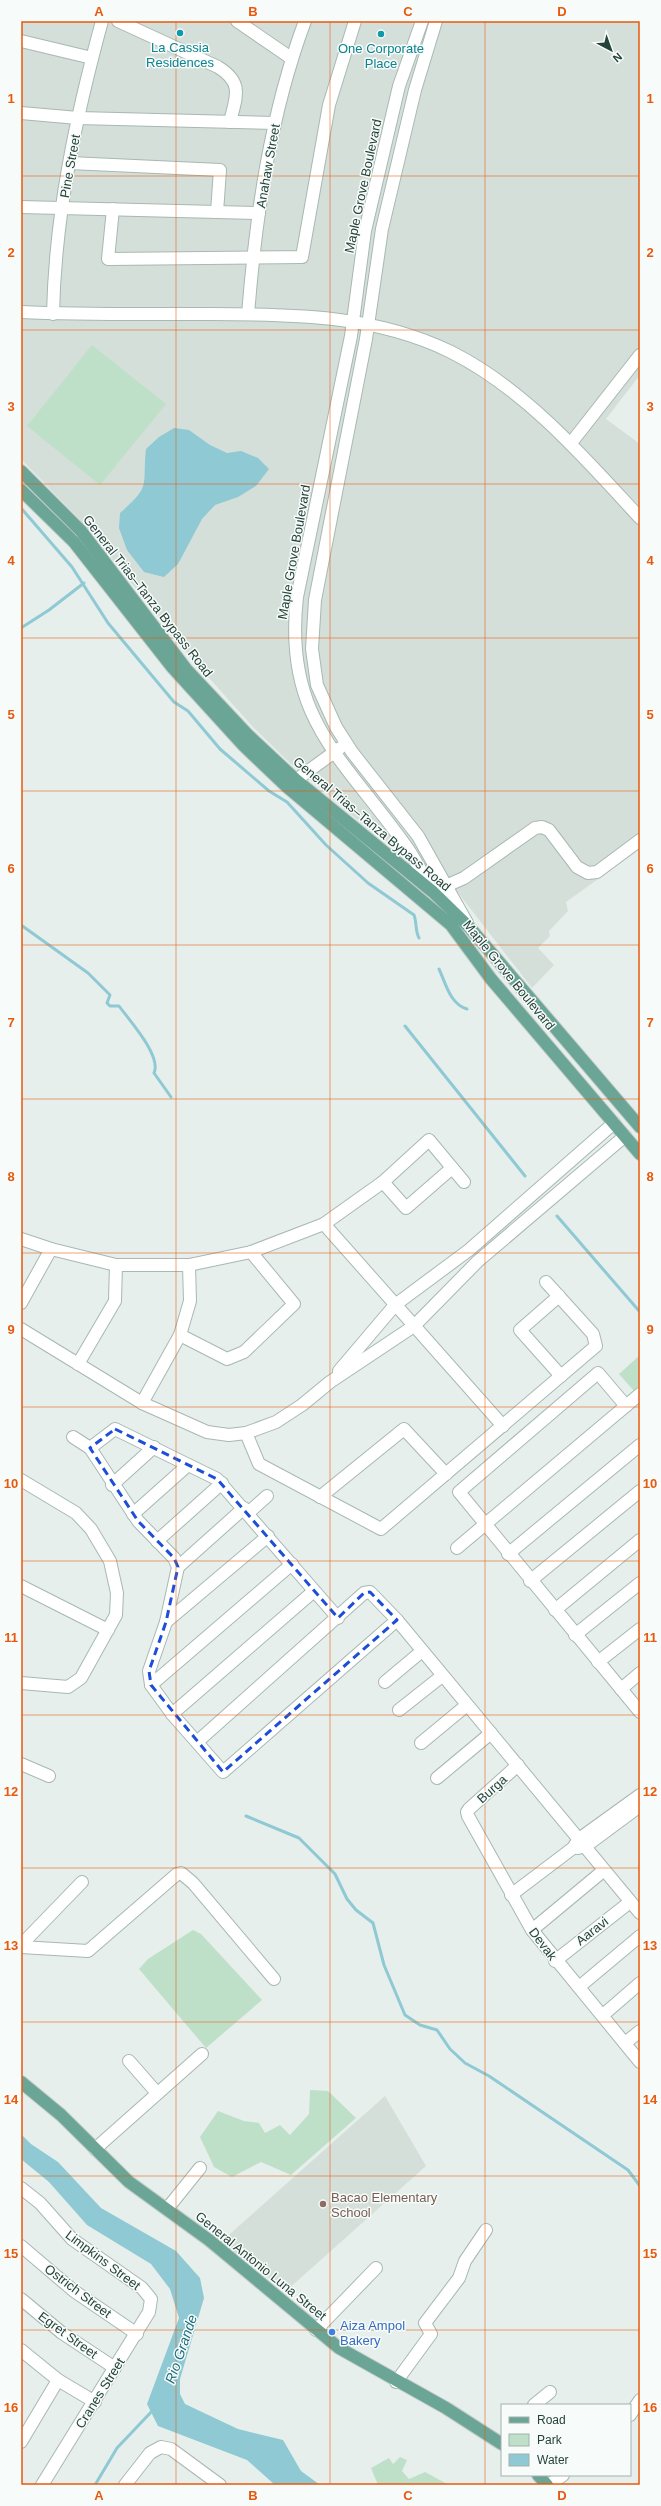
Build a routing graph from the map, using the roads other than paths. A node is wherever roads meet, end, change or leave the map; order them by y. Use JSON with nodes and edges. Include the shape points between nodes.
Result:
{"nodes":[{"id":1,"x":102,"y":21,"type":"edge"},
{"id":2,"x":118,"y":21,"type":"edge"},
{"id":3,"x":237,"y":21,"type":"edge"},
{"id":4,"x":305,"y":21,"type":"edge"},
{"id":5,"x":355,"y":21,"type":"edge"},
{"id":6,"x":422,"y":21,"type":"edge"},
{"id":7,"x":436,"y":21,"type":"edge"},
{"id":8,"x":21,"y":41,"type":"edge"},
{"id":9,"x":92,"y":58,"type":"junction"},
{"id":10,"x":291,"y":58,"type":"junction"},
{"id":11,"x":21,"y":113,"type":"edge"},
{"id":12,"x":78,"y":118,"type":"junction"},
{"id":13,"x":230,"y":122,"type":"junction"},
{"id":14,"x":275,"y":123,"type":"junction"},
{"id":15,"x":70,"y":163,"type":"junction"},
{"id":16,"x":21,"y":206,"type":"edge"},
{"id":17,"x":63,"y":208,"type":"junction"},
{"id":18,"x":113,"y":210,"type":"junction"},
{"id":19,"x":216,"y":212,"type":"junction"},
{"id":20,"x":259,"y":213,"type":"junction"},
{"id":21,"x":252,"y":258,"type":"junction"},
{"id":22,"x":21,"y":312,"type":"edge"},
{"id":23,"x":53,"y":314,"type":"junction"},
{"id":24,"x":248,"y":314,"type":"junction"},
{"id":25,"x":353,"y":322,"type":"junction"},
{"id":26,"x":369,"y":324,"type":"junction"},
{"id":27,"x":640,"y":355,"type":"edge"},
{"id":28,"x":571,"y":443,"type":"junction"},
{"id":29,"x":21,"y":471,"type":"edge"},
{"id":30,"x":21,"y":490,"type":"edge"},
{"id":31,"x":640,"y":518,"type":"edge"},
{"id":32,"x":345,"y":744,"type":"junction"},
{"id":33,"x":334,"y":752,"type":"junction"},
{"id":34,"x":296,"y":780,"type":"junction"},
{"id":35,"x":640,"y":840,"type":"edge"},
{"id":36,"x":446,"y":886,"type":"junction"},
{"id":37,"x":433,"y":892,"type":"junction"},
{"id":38,"x":451,"y":925,"type":"junction"},
{"id":39,"x":470,"y":928,"type":"junction"},
{"id":40,"x":614,"y":1123,"type":"junction"},
{"id":41,"x":640,"y":1127,"type":"edge"},
{"id":42,"x":625,"y":1136,"type":"junction"},
{"id":43,"x":640,"y":1154,"type":"edge"},
{"id":44,"x":452,"y":1168,"type":"junction"},
{"id":45,"x":383,"y":1182,"type":"junction"},
{"id":46,"x":464,"y":1182,"type":"dead end"},
{"id":47,"x":324,"y":1224,"type":"junction"},
{"id":48,"x":21,"y":1239,"type":"edge"},
{"id":49,"x":51,"y":1249,"type":"junction"},
{"id":50,"x":469,"y":1250,"type":"junction"},
{"id":51,"x":251,"y":1252,"type":"junction"},
{"id":52,"x":478,"y":1261,"type":"junction"},
{"id":53,"x":116,"y":1265,"type":"junction"},
{"id":54,"x":189,"y":1265,"type":"junction"},
{"id":55,"x":546,"y":1282,"type":"dead end"},
{"id":56,"x":559,"y":1296,"type":"junction"},
{"id":57,"x":21,"y":1302,"type":"edge"},
{"id":58,"x":395,"y":1305,"type":"junction"},
{"id":59,"x":414,"y":1326,"type":"junction"},
{"id":60,"x":21,"y":1329,"type":"edge"},
{"id":61,"x":180,"y":1335,"type":"junction"},
{"id":62,"x":78,"y":1364,"type":"junction"},
{"id":63,"x":561,"y":1376,"type":"junction"},
{"id":64,"x":330,"y":1382,"type":"junction"},
{"id":65,"x":640,"y":1394,"type":"edge"},
{"id":66,"x":142,"y":1403,"type":"junction"},
{"id":67,"x":626,"y":1406,"type":"junction"},
{"id":68,"x":503,"y":1426,"type":"junction"},
{"id":69,"x":246,"y":1433,"type":"junction"},
{"id":70,"x":73,"y":1437,"type":"dead end"},
{"id":71,"x":640,"y":1445,"type":"edge"},
{"id":72,"x":154,"y":1447,"type":"junction"},
{"id":73,"x":90,"y":1448,"type":"junction"},
{"id":74,"x":188,"y":1465,"type":"junction"},
{"id":75,"x":446,"y":1474,"type":"junction"},
{"id":76,"x":21,"y":1480,"type":"edge"},
{"id":77,"x":222,"y":1483,"type":"junction"},
{"id":78,"x":112,"y":1484,"type":"junction"},
{"id":79,"x":640,"y":1491,"type":"edge"},
{"id":80,"x":267,"y":1496,"type":"dead end"},
{"id":81,"x":320,"y":1497,"type":"junction"},
{"id":82,"x":246,"y":1511,"type":"junction"},
{"id":83,"x":133,"y":1514,"type":"junction"},
{"id":84,"x":484,"y":1525,"type":"junction"},
{"id":85,"x":268,"y":1536,"type":"junction"},
{"id":86,"x":640,"y":1540,"type":"edge"},
{"id":87,"x":157,"y":1541,"type":"junction"},
{"id":88,"x":457,"y":1548,"type":"dead end"},
{"id":89,"x":508,"y":1554,"type":"junction"},
{"id":90,"x":292,"y":1564,"type":"junction"},
{"id":91,"x":178,"y":1567,"type":"junction"},
{"id":92,"x":530,"y":1581,"type":"junction"},
{"id":93,"x":640,"y":1583,"type":"edge"},
{"id":94,"x":21,"y":1586,"type":"edge"},
{"id":95,"x":314,"y":1590,"type":"junction"},
{"id":96,"x":555,"y":1610,"type":"junction"},
{"id":97,"x":338,"y":1618,"type":"junction"},
{"id":98,"x":396,"y":1620,"type":"junction"},
{"id":99,"x":166,"y":1622,"type":"junction"},
{"id":100,"x":640,"y":1628,"type":"edge"},
{"id":101,"x":108,"y":1630,"type":"junction"},
{"id":102,"x":575,"y":1635,"type":"junction"},
{"id":103,"x":422,"y":1651,"type":"junction"},
{"id":104,"x":598,"y":1662,"type":"junction"},
{"id":105,"x":640,"y":1673,"type":"edge"},
{"id":106,"x":442,"y":1676,"type":"junction"},
{"id":107,"x":385,"y":1682,"type":"dead end"},
{"id":108,"x":21,"y":1683,"type":"edge"},
{"id":109,"x":151,"y":1685,"type":"junction"},
{"id":110,"x":620,"y":1688,"type":"junction"},
{"id":111,"x":467,"y":1705,"type":"junction"},
{"id":112,"x":399,"y":1710,"type":"dead end"},
{"id":113,"x":640,"y":1712,"type":"edge"},
{"id":114,"x":172,"y":1714,"type":"junction"},
{"id":115,"x":490,"y":1734,"type":"junction"},
{"id":116,"x":198,"y":1742,"type":"junction"},
{"id":117,"x":421,"y":1743,"type":"dead end"},
{"id":118,"x":21,"y":1764,"type":"edge"},
{"id":119,"x":518,"y":1766,"type":"junction"},
{"id":120,"x":49,"y":1776,"type":"dead end"},
{"id":121,"x":437,"y":1778,"type":"dead end"},
{"id":122,"x":640,"y":1795,"type":"edge"},
{"id":123,"x":640,"y":1806,"type":"edge"},
{"id":124,"x":467,"y":1812,"type":"joint"},
{"id":125,"x":579,"y":1844,"type":"junction"},
{"id":126,"x":604,"y":1871,"type":"junction"},
{"id":127,"x":82,"y":1882,"type":"dead end"},
{"id":128,"x":511,"y":1895,"type":"junction"},
{"id":129,"x":630,"y":1902,"type":"junction"},
{"id":130,"x":640,"y":1913,"type":"edge"},
{"id":131,"x":532,"y":1930,"type":"junction"},
{"id":132,"x":640,"y":1936,"type":"edge"},
{"id":133,"x":21,"y":1946,"type":"edge"},
{"id":134,"x":555,"y":1961,"type":"junction"},
{"id":135,"x":274,"y":1979,"type":"dead end"},
{"id":136,"x":640,"y":1983,"type":"edge"},
{"id":137,"x":579,"y":1987,"type":"junction"},
{"id":138,"x":603,"y":2015,"type":"junction"},
{"id":139,"x":640,"y":2031,"type":"edge"},
{"id":140,"x":625,"y":2043,"type":"junction"},
{"id":141,"x":202,"y":2054,"type":"dead end"},
{"id":142,"x":129,"y":2061,"type":"dead end"},
{"id":143,"x":640,"y":2062,"type":"edge"},
{"id":144,"x":21,"y":2082,"type":"edge"},
{"id":145,"x":157,"y":2093,"type":"junction"},
{"id":146,"x":95,"y":2148,"type":"junction"},
{"id":147,"x":200,"y":2168,"type":"dead end"},
{"id":148,"x":21,"y":2188,"type":"edge"},
{"id":149,"x":167,"y":2209,"type":"junction"},
{"id":150,"x":486,"y":2230,"type":"dead end"},
{"id":151,"x":21,"y":2246,"type":"edge"},
{"id":152,"x":376,"y":2268,"type":"dead end"},
{"id":153,"x":151,"y":2298,"type":"joint"},
{"id":154,"x":21,"y":2300,"type":"edge"},
{"id":155,"x":316,"y":2330,"type":"junction"},
{"id":156,"x":137,"y":2334,"type":"junction"},
{"id":157,"x":21,"y":2350,"type":"edge"},
{"id":158,"x":115,"y":2368,"type":"junction"},
{"id":159,"x":58,"y":2380,"type":"junction"},
{"id":160,"x":396,"y":2382,"type":"junction"},
{"id":161,"x":550,"y":2392,"type":"dead end"},
{"id":162,"x":640,"y":2400,"type":"edge"},
{"id":163,"x":95,"y":2402,"type":"junction"},
{"id":164,"x":535,"y":2404,"type":"edge"},
{"id":165,"x":631,"y":2414,"type":"edge"},
{"id":166,"x":501,"y":2441,"type":"edge"},
{"id":167,"x":21,"y":2442,"type":"edge"},
{"id":168,"x":539,"y":2476,"type":"edge"},
{"id":169,"x":562,"y":2476,"type":"edge"},
{"id":170,"x":129,"y":2484,"type":"edge"},
{"id":171,"x":42,"y":2485,"type":"edge"},
{"id":172,"x":220,"y":2485,"type":"edge"},
{"id":173,"x":548,"y":2485,"type":"edge"}],
"edges":[{"from":1,"to":9,"type":"street","name":"Pine Street"},
{"from":2,"to":13,"type":"street","via":[[218,67],[232,78],[237,93]]},
{"from":3,"to":10,"type":"street"},
{"from":4,"to":10,"type":"street","name":"Anahaw Street"},
{"from":5,"to":21,"type":"street","via":[[329,104],[302,258]]},
{"from":6,"to":25,"type":"street","name":"Maple Grove Boulevard","via":[[399,86],[365,231]]},
{"from":7,"to":26,"type":"street","name":"Maple Grove Boulevard","via":[[415,90],[382,229]]},
{"from":8,"to":9,"type":"street"},
{"from":9,"to":12,"type":"street","name":"Pine Street"},
{"from":10,"to":14,"type":"street","name":"Anahaw Street"},
{"from":11,"to":12,"type":"street"},
{"from":12,"to":13,"type":"street"},
{"from":12,"to":15,"type":"street","name":"Pine Street"},
{"from":13,"to":14,"type":"street"},
{"from":14,"to":20,"type":"street","name":"Anahaw Street"},
{"from":15,"to":17,"type":"street","name":"Pine Street"},
{"from":15,"to":19,"type":"street","via":[[220,170]]},
{"from":16,"to":17,"type":"street"},
{"from":17,"to":18,"type":"street"},
{"from":17,"to":23,"type":"street","name":"Pine Street"},
{"from":18,"to":19,"type":"street"},
{"from":18,"to":21,"type":"street","via":[[108,259]]},
{"from":19,"to":20,"type":"street"},
{"from":20,"to":21,"type":"street","name":"Anahaw Street"},
{"from":21,"to":24,"type":"street","name":"Anahaw Street"},
{"from":22,"to":23,"type":"street"},
{"from":23,"to":24,"type":"street"},
{"from":24,"to":25,"type":"street","via":[[296,314]]},
{"from":25,"to":26,"type":"street"},
{"from":25,"to":33,"type":"street","name":"Maple Grove Boulevard","via":[[298,597],[295,624],[296,655],[304,693],[314,720]]},
{"from":26,"to":28,"type":"street","via":[[452,352],[492,378]]},
{"from":26,"to":32,"type":"street","name":"Maple Grove Boulevard","via":[[315,600],[312,630],[312,649],[318,685],[327,710]]},
{"from":27,"to":28,"type":"street"},
{"from":28,"to":31,"type":"street"},
{"from":29,"to":34,"type":"main road","name":"General Trias–Tanza Bypass Road","via":[[81,531],[186,669],[248,735]]},
{"from":30,"to":38,"type":"main road","name":"General Trias–Tanza Bypass Road","via":[[74,542],[172,667],[244,746],[287,787]]},
{"from":32,"to":33,"type":"street"},
{"from":32,"to":36,"type":"street","name":"Maple Grove Boulevard","via":[[418,836]]},
{"from":33,"to":34,"type":"street"},
{"from":33,"to":37,"type":"street","name":"Maple Grove Boulevard","via":[[409,850]]},
{"from":34,"to":37,"type":"main road","name":"General Trias–Tanza Bypass Road"},
{"from":35,"to":36,"type":"street","via":[[597,872],[588,873],[577,867],[549,830],[535,828],[464,878]]},
{"from":36,"to":37,"type":"street"},
{"from":36,"to":39,"type":"street","name":"Maple Grove Boulevard"},
{"from":37,"to":38,"type":"street","name":"Maple Grove Boulevard"},
{"from":37,"to":39,"type":"main road","name":"General Trias–Tanza Bypass Road"},
{"from":38,"to":40,"type":"main road","name":"Maple Grove Boulevard","via":[[491,979]]},
{"from":39,"to":41,"type":"main road","name":"Maple Grove Boulevard"},
{"from":40,"to":42,"type":"main road","name":"Maple Grove Boulevard"},
{"from":40,"to":50,"type":"street"},
{"from":42,"to":43,"type":"main road","name":"Maple Grove Boulevard"},
{"from":42,"to":52,"type":"street"},
{"from":44,"to":45,"type":"street","via":[[406,1208]]},
{"from":44,"to":45,"type":"street","via":[[429,1140]]},
{"from":44,"to":46,"type":"street"},
{"from":45,"to":47,"type":"street"},
{"from":47,"to":51,"type":"street"},
{"from":47,"to":58,"type":"street"},
{"from":48,"to":49,"type":"street"},
{"from":49,"to":53,"type":"street"},
{"from":49,"to":57,"type":"street"},
{"from":50,"to":52,"type":"street"},
{"from":50,"to":58,"type":"street"},
{"from":51,"to":54,"type":"street"},
{"from":51,"to":61,"type":"street","via":[[294,1304],[244,1352],[227,1359]]},
{"from":52,"to":59,"type":"street"},
{"from":53,"to":54,"type":"street"},
{"from":53,"to":62,"type":"street","via":[[115,1300]]},
{"from":54,"to":61,"type":"street","via":[[190,1301]]},
{"from":55,"to":56,"type":"street"},
{"from":56,"to":63,"type":"street","via":[[593,1334],[596,1346]]},
{"from":56,"to":63,"type":"street","via":[[520,1330]]},
{"from":58,"to":59,"type":"street"},
{"from":58,"to":64,"type":"street"},
{"from":59,"to":64,"type":"street"},
{"from":59,"to":68,"type":"street"},
{"from":60,"to":62,"type":"street"},
{"from":61,"to":66,"type":"street"},
{"from":62,"to":66,"type":"street"},
{"from":63,"to":68,"type":"street"},
{"from":64,"to":69,"type":"street","via":[[276,1422]]},
{"from":65,"to":67,"type":"street"},
{"from":66,"to":69,"type":"street","via":[[207,1432],[229,1436]]},
{"from":67,"to":84,"type":"street"},
{"from":67,"to":84,"type":"street","via":[[598,1374],[459,1492]]},
{"from":68,"to":75,"type":"street"},
{"from":69,"to":81,"type":"street","via":[[259,1464]]},
{"from":70,"to":73,"type":"street"},
{"from":71,"to":89,"type":"street"},
{"from":72,"to":73,"type":"street","via":[[115,1429]]},
{"from":72,"to":74,"type":"street"},
{"from":72,"to":78,"type":"street"},
{"from":73,"to":78,"type":"street"},
{"from":74,"to":77,"type":"street"},
{"from":74,"to":83,"type":"street"},
{"from":75,"to":81,"type":"street","via":[[381,1529]]},
{"from":75,"to":81,"type":"street","via":[[404,1429]]},
{"from":76,"to":101,"type":"street","via":[[76,1513],[91,1529],[110,1561],[117,1593],[116,1615]]},
{"from":77,"to":82,"type":"street"},
{"from":77,"to":87,"type":"street"},
{"from":78,"to":83,"type":"street"},
{"from":79,"to":92,"type":"street"},
{"from":80,"to":82,"type":"street"},
{"from":82,"to":85,"type":"street"},
{"from":82,"to":91,"type":"street"},
{"from":83,"to":87,"type":"street"},
{"from":84,"to":88,"type":"street"},
{"from":84,"to":89,"type":"street"},
{"from":85,"to":90,"type":"street"},
{"from":85,"to":99,"type":"street"},
{"from":86,"to":96,"type":"street"},
{"from":87,"to":91,"type":"street","via":[[174,1558]]},
{"from":89,"to":92,"type":"street"},
{"from":90,"to":95,"type":"street"},
{"from":90,"to":109,"type":"street"},
{"from":91,"to":99,"type":"street"},
{"from":92,"to":96,"type":"street"},
{"from":93,"to":102,"type":"street"},
{"from":94,"to":101,"type":"street"},
{"from":95,"to":97,"type":"street"},
{"from":95,"to":114,"type":"street"},
{"from":96,"to":102,"type":"street"},
{"from":97,"to":98,"type":"street","via":[[364,1593],[370,1592]]},
{"from":97,"to":116,"type":"street"},
{"from":98,"to":103,"type":"street"},
{"from":98,"to":116,"type":"street","via":[[223,1772]]},
{"from":99,"to":109,"type":"street","via":[[149,1671]]},
{"from":100,"to":104,"type":"street"},
{"from":101,"to":108,"type":"street","via":[[81,1678],[68,1687]]},
{"from":102,"to":104,"type":"street"},
{"from":103,"to":106,"type":"street"},
{"from":103,"to":107,"type":"street"},
{"from":104,"to":110,"type":"street"},
{"from":105,"to":110,"type":"street"},
{"from":106,"to":111,"type":"street"},
{"from":106,"to":112,"type":"street"},
{"from":109,"to":114,"type":"street"},
{"from":110,"to":113,"type":"street"},
{"from":111,"to":115,"type":"street"},
{"from":111,"to":117,"type":"street"},
{"from":114,"to":116,"type":"street"},
{"from":115,"to":119,"type":"street"},
{"from":115,"to":121,"type":"street"},
{"from":118,"to":120,"type":"street"},
{"from":119,"to":124,"type":"street","name":"Burga"},
{"from":119,"to":125,"type":"street"},
{"from":122,"to":125,"type":"street"},
{"from":123,"to":125,"type":"street"},
{"from":124,"to":128,"type":"street","name":"Devak"},
{"from":125,"to":126,"type":"street"},
{"from":125,"to":128,"type":"street"},
{"from":126,"to":129,"type":"street"},
{"from":126,"to":131,"type":"street"},
{"from":127,"to":133,"type":"street"},
{"from":128,"to":131,"type":"street","name":"Devak"},
{"from":129,"to":130,"type":"street"},
{"from":129,"to":134,"type":"street","name":"Aaravi"},
{"from":131,"to":134,"type":"street","name":"Devak"},
{"from":132,"to":137,"type":"street"},
{"from":133,"to":135,"type":"street","via":[[88,1951],[181,1873],[193,1883]]},
{"from":134,"to":137,"type":"street","name":"Devak"},
{"from":136,"to":138,"type":"street"},
{"from":137,"to":138,"type":"street","name":"Devak"},
{"from":138,"to":140,"type":"street","name":"Devak"},
{"from":139,"to":140,"type":"street"},
{"from":140,"to":143,"type":"street","name":"Devak"},
{"from":141,"to":145,"type":"street"},
{"from":142,"to":145,"type":"street"},
{"from":144,"to":146,"type":"main road","name":"General Antonio Luna Street"},
{"from":145,"to":146,"type":"street"},
{"from":146,"to":149,"type":"main road","name":"General Antonio Luna Street","via":[[129,2182]]},
{"from":147,"to":149,"type":"street"},
{"from":148,"to":153,"type":"street","name":"Limpkins Street","via":[[40,2203],[72,2239],[142,2288]]},
{"from":149,"to":155,"type":"main road","name":"General Antonio Luna Street","via":[[209,2240]]},
{"from":150,"to":160,"type":"street","via":[[465,2260],[460,2278],[425,2323],[430,2336]]},
{"from":151,"to":156,"type":"street","name":"Ostrich Street","via":[[74,2291]]},
{"from":152,"to":155,"type":"street"},
{"from":153,"to":156,"type":"street","name":"Cranes Street","via":[[149,2312]]},
{"from":154,"to":158,"type":"street","name":"Egret Street"},
{"from":155,"to":160,"type":"main road","name":"General Antonio Luna Street","via":[[339,2348]]},
{"from":156,"to":158,"type":"street","name":"Cranes Street"},
{"from":157,"to":159,"type":"street"},
{"from":158,"to":163,"type":"street","name":"Cranes Street"},
{"from":159,"to":163,"type":"street"},
{"from":159,"to":167,"type":"street"},
{"from":160,"to":166,"type":"main road","name":"General Antonio Luna Street"},
{"from":161,"to":164,"type":"street"},
{"from":162,"to":165,"type":"street"},
{"from":163,"to":171,"type":"street","name":"Cranes Street"},
{"from":168,"to":173,"type":"main road"},
{"from":169,"to":173,"type":"street"},
{"from":170,"to":172,"type":"street","via":[[150,2453],[161,2447],[171,2449]]}]}
